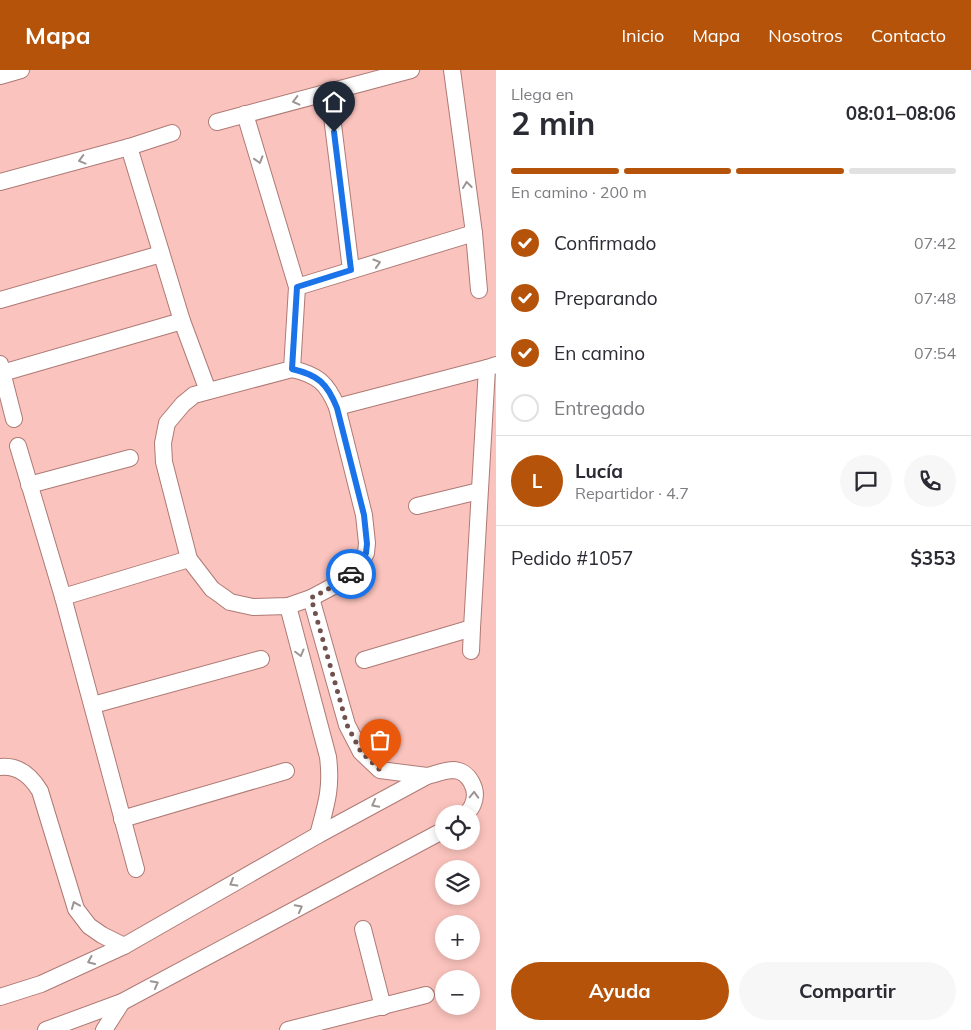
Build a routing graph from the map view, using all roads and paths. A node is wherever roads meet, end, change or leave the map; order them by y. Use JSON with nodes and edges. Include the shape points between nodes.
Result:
{"nodes":[{"id":1,"x":21,"y":70,"type":"edge"},
{"id":2,"x":411,"y":70,"type":"edge"},
{"id":3,"x":452,"y":70,"type":"edge"},
{"id":4,"x":0,"y":76,"type":"edge"},
{"id":5,"x":329,"y":92,"type":"junction"},
{"id":6,"x":246,"y":114,"type":"junction"},
{"id":7,"x":217,"y":122,"type":"dead end"},
{"id":8,"x":172,"y":133,"type":"dead end"},
{"id":9,"x":129,"y":147,"type":"junction"},
{"id":10,"x":0,"y":182,"type":"edge"},
{"id":11,"x":474,"y":233,"type":"junction"},
{"id":12,"x":160,"y":254,"type":"junction"},
{"id":13,"x":351,"y":270,"type":"junction"},
{"id":14,"x":297,"y":287,"type":"junction"},
{"id":15,"x":479,"y":290,"type":"dead end"},
{"id":16,"x":0,"y":300,"type":"edge"},
{"id":17,"x":182,"y":321,"type":"junction"},
{"id":18,"x":492,"y":366,"type":"edge"},
{"id":19,"x":1,"y":369,"type":"edge"},
{"id":20,"x":292,"y":369,"type":"junction"},
{"id":21,"x":208,"y":390,"type":"junction"},
{"id":22,"x":337,"y":408,"type":"junction"},
{"id":23,"x":14,"y":419,"type":"dead end"},
{"id":24,"x":18,"y":446,"type":"dead end"},
{"id":25,"x":130,"y":458,"type":"dead end"},
{"id":26,"x":29,"y":485,"type":"junction"},
{"id":27,"x":479,"y":492,"type":"junction"},
{"id":28,"x":417,"y":506,"type":"dead end"},
{"id":29,"x":189,"y":559,"type":"junction"},
{"id":30,"x":63,"y":597,"type":"junction"},
{"id":31,"x":311,"y":598,"type":"junction"},
{"id":32,"x":288,"y":606,"type":"junction"},
{"id":33,"x":472,"y":628,"type":"junction"},
{"id":34,"x":471,"y":651,"type":"dead end"},
{"id":35,"x":261,"y":658,"type":"dead end"},
{"id":36,"x":364,"y":660,"type":"dead end"},
{"id":37,"x":93,"y":706,"type":"junction"},
{"id":38,"x":2,"y":767,"type":"edge"},
{"id":39,"x":286,"y":771,"type":"dead end"},
{"id":40,"x":427,"y":776,"type":"junction"},
{"id":41,"x":472,"y":805,"type":"edge"},
{"id":42,"x":122,"y":819,"type":"junction"},
{"id":43,"x":318,"y":835,"type":"junction"},
{"id":44,"x":435,"y":835,"type":"edge"},
{"id":45,"x":136,"y":869,"type":"dead end"},
{"id":46,"x":363,"y":929,"type":"dead end"},
{"id":47,"x":124,"y":946,"type":"junction"},
{"id":48,"x":426,"y":995,"type":"dead end"},
{"id":49,"x":0,"y":997,"type":"edge"},
{"id":50,"x":122,"y":1002,"type":"junction"},
{"id":51,"x":383,"y":1007,"type":"junction"},
{"id":52,"x":46,"y":1030,"type":"edge"},
{"id":53,"x":104,"y":1030,"type":"edge"},
{"id":54,"x":288,"y":1030,"type":"edge"}],
"edges":[{"from":1,"to":4,"type":"street"},
{"from":2,"to":5,"type":"street"},
{"from":11,"to":3,"type":"street","one_way":true},
{"from":5,"to":6,"type":"street","one_way":true},
{"from":5,"to":13,"type":"street"},
{"from":6,"to":7,"type":"street"},
{"from":6,"to":14,"type":"street","one_way":true},
{"from":8,"to":9,"type":"street"},
{"from":9,"to":10,"type":"street","one_way":true},
{"from":9,"to":12,"type":"street"},
{"from":13,"to":11,"type":"street","one_way":true},
{"from":11,"to":15,"type":"street"},
{"from":12,"to":16,"type":"street"},
{"from":12,"to":17,"type":"street"},
{"from":13,"to":14,"type":"street"},
{"from":14,"to":20,"type":"street"},
{"from":17,"to":19,"type":"street"},
{"from":17,"to":21,"type":"street"},
{"from":18,"to":22,"type":"street"},
{"from":18,"to":27,"type":"street"},
{"from":19,"to":23,"type":"street"},
{"from":20,"to":21,"type":"street"},
{"from":20,"to":22,"type":"street","via":[[308,372],[320,379],[331,392]]},
{"from":21,"to":29,"type":"street","via":[[183,404],[167,423],[163,443],[164,462]]},
{"from":22,"to":31,"type":"street","via":[[364,515],[367,544],[363,558],[352,573]]},
{"from":24,"to":26,"type":"street"},
{"from":25,"to":26,"type":"street"},
{"from":26,"to":30,"type":"street"},
{"from":27,"to":28,"type":"street"},
{"from":27,"to":33,"type":"street"},
{"from":29,"to":30,"type":"street"},
{"from":29,"to":32,"type":"street","via":[[212,589],[230,602],[253,607]]},
{"from":30,"to":37,"type":"street"},
{"from":31,"to":32,"type":"street"},
{"from":31,"to":40,"type":"street","via":[[347,725],[361,752],[380,770]]},
{"from":32,"to":43,"type":"street","one_way":true,"via":[[331,778]]},
{"from":33,"to":34,"type":"street"},
{"from":33,"to":36,"type":"street"},
{"from":35,"to":37,"type":"street"},
{"from":37,"to":42,"type":"street"},
{"from":47,"to":38,"type":"street","one_way":true,"via":[[89,926],[76,909],[40,791],[26,773]]},
{"from":39,"to":42,"type":"street"},
{"from":41,"to":40,"type":"street","one_way":true,"via":[[474,786],[467,776],[457,770],[444,770]]},
{"from":40,"to":43,"type":"street","one_way":true},
{"from":42,"to":45,"type":"street"},
{"from":43,"to":47,"type":"street","one_way":true},
{"from":50,"to":44,"type":"street","one_way":true},
{"from":46,"to":51,"type":"street"},
{"from":47,"to":49,"type":"street","one_way":true,"via":[[41,984]]},
{"from":48,"to":51,"type":"street"},
{"from":50,"to":52,"type":"street"},
{"from":50,"to":53,"type":"street"},
{"from":51,"to":54,"type":"street"}]}
